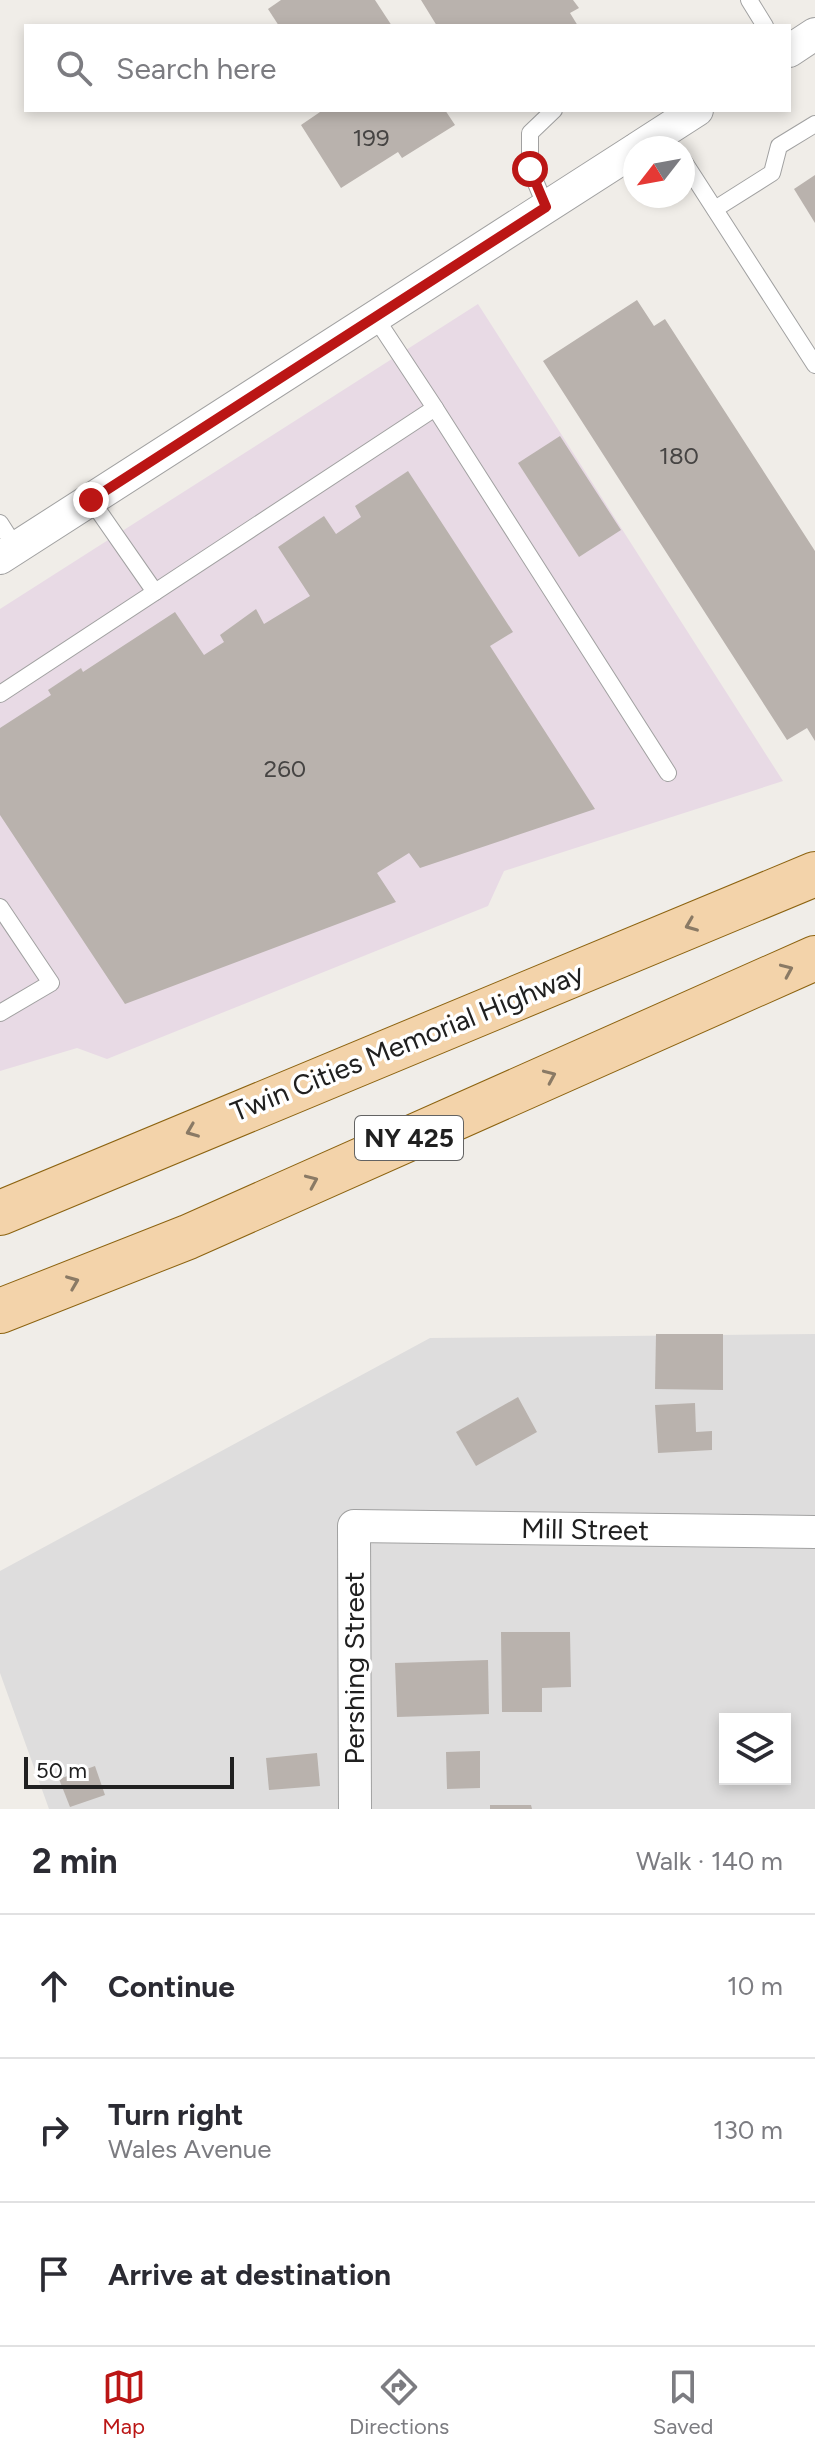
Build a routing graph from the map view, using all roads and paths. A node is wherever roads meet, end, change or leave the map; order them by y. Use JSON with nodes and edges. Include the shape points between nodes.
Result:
{"nodes":[{"id":1,"x":749,"y":0,"type":"edge"},
{"id":2,"x":764,"y":24,"type":"edge"},
{"id":3,"x":815,"y":34,"type":"edge"},
{"id":4,"x":791,"y":50,"type":"edge"},
{"id":5,"x":552,"y":112,"type":"edge"},
{"id":6,"x":692,"y":112,"type":"edge"},
{"id":7,"x":815,"y":124,"type":"edge"},
{"id":8,"x":663,"y":136,"type":"edge"},
{"id":9,"x":623,"y":162,"type":"edge"},
{"id":10,"x":695,"y":178,"type":"edge"},
{"id":11,"x":546,"y":207,"type":"junction"},
{"id":12,"x":715,"y":209,"type":"junction"},
{"id":13,"x":375,"y":317,"type":"junction"},
{"id":14,"x":815,"y":365,"type":"edge"},
{"id":15,"x":435,"y":408,"type":"junction"},
{"id":16,"x":91,"y":500,"type":"junction"},
{"id":17,"x":5,"y":543,"type":"edge"},
{"id":18,"x":155,"y":592,"type":"junction"},
{"id":19,"x":0,"y":694,"type":"edge"},
{"id":20,"x":668,"y":773,"type":"dead end"},
{"id":21,"x":815,"y":874,"type":"edge"},
{"id":22,"x":0,"y":907,"type":"edge"},
{"id":23,"x":815,"y":958,"type":"edge"},
{"id":24,"x":0,"y":1013,"type":"edge"},
{"id":25,"x":0,"y":1213,"type":"edge"},
{"id":26,"x":0,"y":1311,"type":"edge"},
{"id":27,"x":354,"y":1526,"type":"joint"},
{"id":28,"x":815,"y":1532,"type":"edge"},
{"id":29,"x":355,"y":1809,"type":"edge"}],
"edges":[{"from":1,"to":2,"type":"lane"},
{"from":3,"to":4,"type":"street"},
{"from":5,"to":11,"type":"lane","via":[[530,133],[530,169]]},
{"from":6,"to":8,"type":"street"},
{"from":7,"to":12,"type":"lane","via":[[779,146],[772,173]]},
{"from":9,"to":11,"type":"street"},
{"from":10,"to":12,"type":"lane"},
{"from":11,"to":13,"type":"street"},
{"from":12,"to":14,"type":"lane"},
{"from":13,"to":15,"type":"lane"},
{"from":13,"to":16,"type":"street"},
{"from":15,"to":18,"type":"lane"},
{"from":15,"to":20,"type":"lane"},
{"from":16,"to":17,"type":"street"},
{"from":16,"to":18,"type":"lane"},
{"from":18,"to":19,"type":"lane"},
{"from":21,"to":25,"type":"main road","name":"Twin Cities Memorial Highway","one_way":true},
{"from":22,"to":24,"type":"lane","via":[[51,983]]},
{"from":26,"to":23,"type":"main road","number":"NY 425","one_way":true,"via":[[188,1237]]},
{"from":27,"to":28,"type":"street","name":"Mill Street"},
{"from":27,"to":29,"type":"street","name":"Pershing Street"}]}
